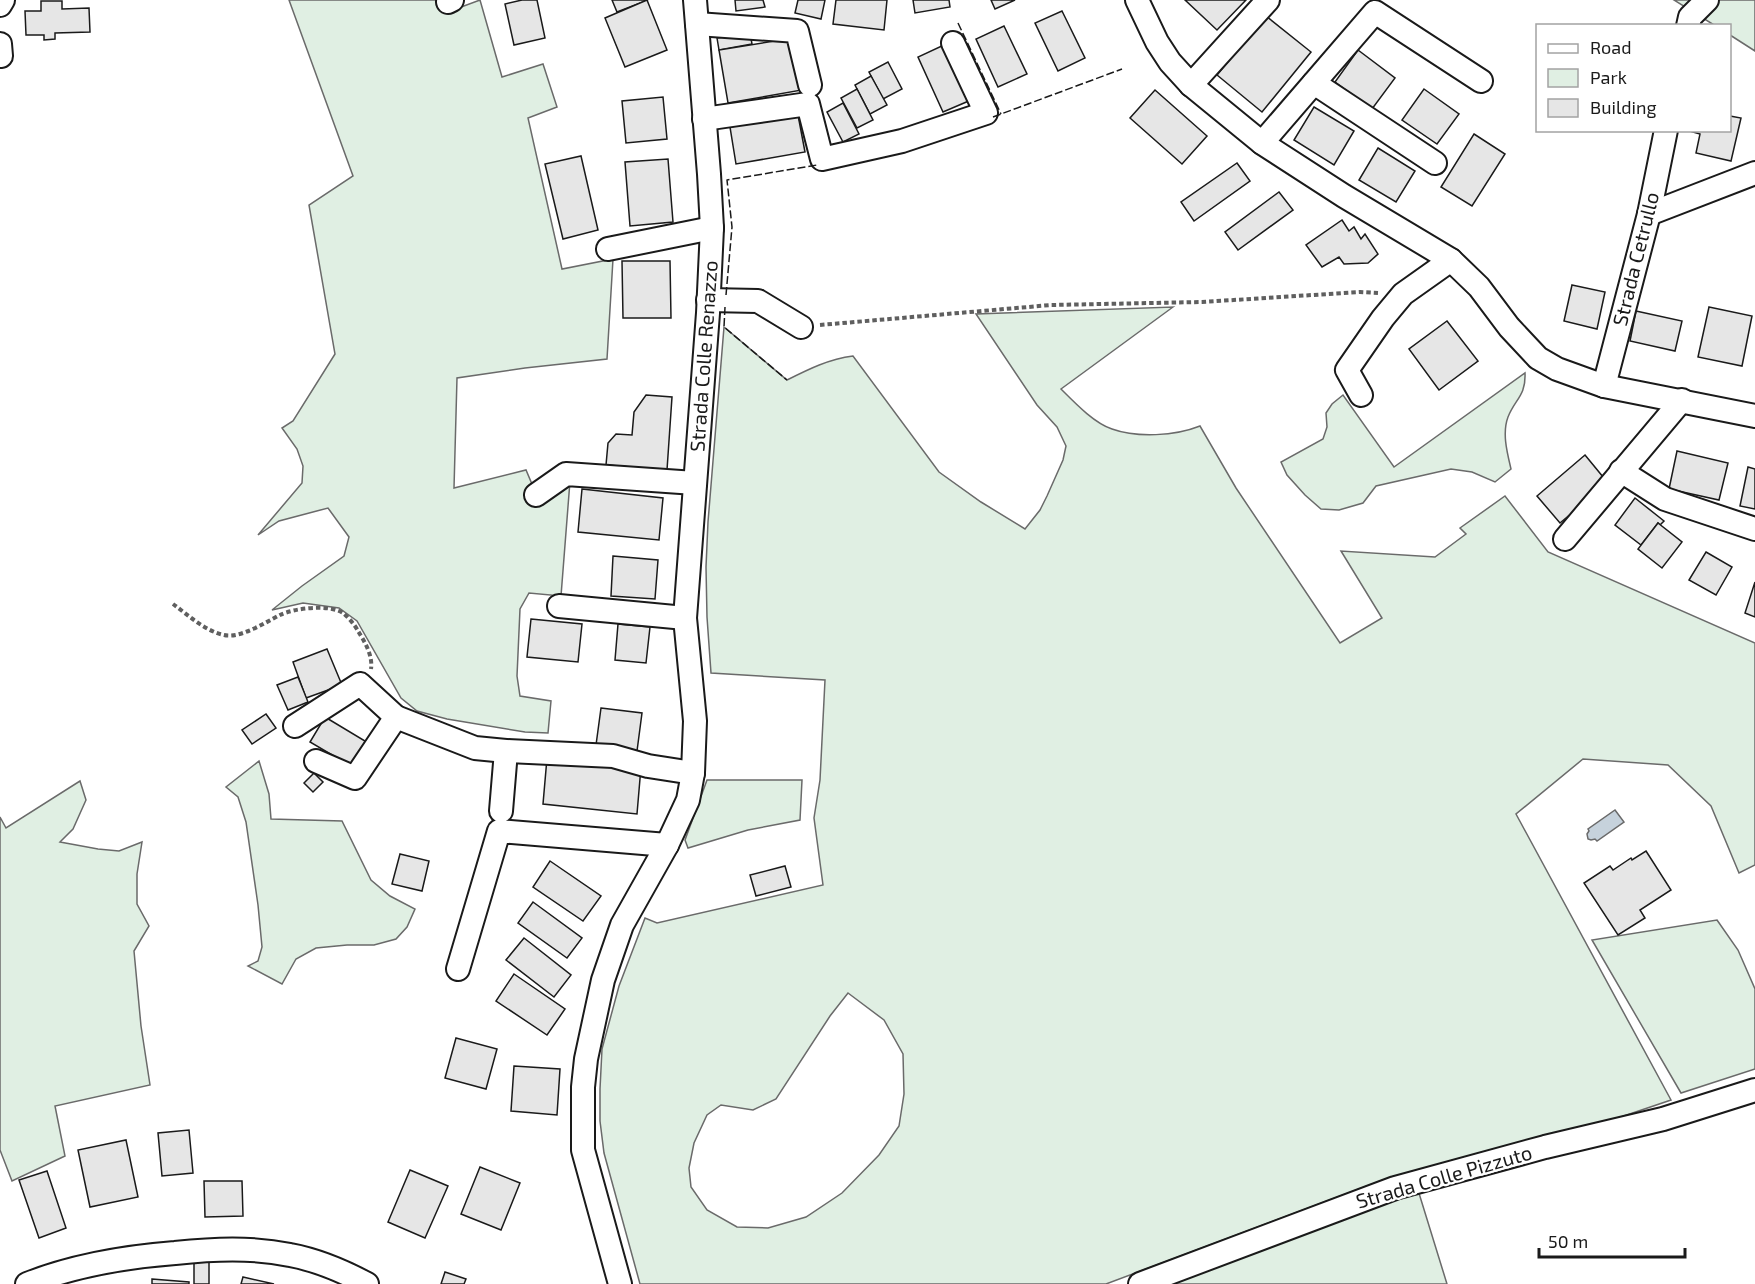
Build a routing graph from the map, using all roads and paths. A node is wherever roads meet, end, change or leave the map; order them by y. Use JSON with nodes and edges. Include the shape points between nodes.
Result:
{"nodes":[{"id":1,"x":695,"y":0,"type":"edge"},
{"id":2,"x":1137,"y":0,"type":"edge"},
{"id":3,"x":1268,"y":0,"type":"edge"},
{"id":4,"x":1707,"y":0,"type":"edge"},
{"id":5,"x":1380,"y":6,"type":"edge"},
{"id":6,"x":697,"y":24,"type":"junction"},
{"id":7,"x":1688,"y":24,"type":"edge"},
{"id":8,"x":953,"y":43,"type":"dead end"},
{"id":9,"x":1481,"y":81,"type":"dead end"},
{"id":10,"x":1314,"y":83,"type":"junction"},
{"id":11,"x":810,"y":85,"type":"dead end"},
{"id":12,"x":1191,"y":85,"type":"junction"},
{"id":13,"x":704,"y":119,"type":"junction"},
{"id":14,"x":1666,"y":132,"type":"edge"},
{"id":15,"x":1262,"y":143,"type":"junction"},
{"id":16,"x":1435,"y":163,"type":"dead end"},
{"id":17,"x":1755,"y":173,"type":"edge"},
{"id":18,"x":1649,"y":214,"type":"junction"},
{"id":19,"x":712,"y":228,"type":"junction"},
{"id":20,"x":608,"y":249,"type":"dead end"},
{"id":21,"x":1451,"y":260,"type":"junction"},
{"id":22,"x":1403,"y":294,"type":"junction"},
{"id":23,"x":708,"y":300,"type":"junction"},
{"id":24,"x":801,"y":327,"type":"joint"},
{"id":25,"x":1604,"y":386,"type":"junction"},
{"id":26,"x":1361,"y":395,"type":"dead end"},
{"id":27,"x":1682,"y":400,"type":"junction"},
{"id":28,"x":1755,"y":416,"type":"edge"},
{"id":29,"x":1621,"y":471,"type":"junction"},
{"id":30,"x":695,"y":483,"type":"junction"},
{"id":31,"x":536,"y":495,"type":"dead end"},
{"id":32,"x":1755,"y":529,"type":"edge"},
{"id":33,"x":1565,"y":539,"type":"dead end"},
{"id":34,"x":173,"y":604,"type":"dead end"},
{"id":35,"x":559,"y":606,"type":"dead end"},
{"id":36,"x":685,"y":618,"type":"junction"},
{"id":37,"x":360,"y":684,"type":"junction"},
{"id":38,"x":396,"y":717,"type":"junction"},
{"id":39,"x":295,"y":726,"type":"dead end"},
{"id":40,"x":506,"y":751,"type":"junction"},
{"id":41,"x":316,"y":761,"type":"dead end"},
{"id":42,"x":693,"y":773,"type":"junction"},
{"id":43,"x":501,"y":811,"type":"dead end"},
{"id":44,"x":667,"y":845,"type":"junction"},
{"id":45,"x":459,"y":969,"type":"dead end"},
{"id":46,"x":1755,"y":1090,"type":"edge"},
{"id":47,"x":27,"y":1284,"type":"edge"},
{"id":48,"x":367,"y":1284,"type":"edge"},
{"id":49,"x":620,"y":1284,"type":"edge"},
{"id":50,"x":1140,"y":1284,"type":"edge"}],
"edges":[{"from":1,"to":6,"type":"street","name":"Strada Colle Renazzo"},
{"from":2,"to":12,"type":"street","via":[[1157,42]]},
{"from":3,"to":12,"type":"street"},
{"from":4,"to":7,"type":"street","via":[[1690,17]]},
{"from":5,"to":9,"type":"street"},
{"from":5,"to":10,"type":"street"},
{"from":6,"to":11,"type":"street","via":[[797,31]]},
{"from":6,"to":13,"type":"street","name":"Strada Colle Renazzo"},
{"from":8,"to":13,"type":"street","via":[[986,113],[902,141],[822,159],[808,104]]},
{"from":10,"to":15,"type":"street"},
{"from":10,"to":16,"type":"street"},
{"from":12,"to":15,"type":"street"},
{"from":13,"to":19,"type":"street","name":"Strada Colle Renazzo"},
{"from":14,"to":18,"type":"street","name":"Strada Cetrullo"},
{"from":15,"to":21,"type":"street"},
{"from":17,"to":18,"type":"street"},
{"from":18,"to":25,"type":"street","name":"Strada Cetrullo"},
{"from":19,"to":20,"type":"street","name":"Strada Colle Renazzo"},
{"from":19,"to":23,"type":"street","name":"Strada Colle Renazzo"},
{"from":21,"to":22,"type":"street"},
{"from":21,"to":25,"type":"street","via":[[1479,287],[1538,358]]},
{"from":22,"to":24,"type":"path","via":[[1360,292],[1202,302],[1051,305]]},
{"from":22,"to":26,"type":"street","via":[[1347,370]]},
{"from":23,"to":24,"type":"street","via":[[758,301]]},
{"from":23,"to":30,"type":"street","name":"Strada Colle Renazzo"},
{"from":25,"to":27,"type":"street"},
{"from":27,"to":28,"type":"street"},
{"from":27,"to":29,"type":"street"},
{"from":29,"to":32,"type":"street","via":[[1665,499]]},
{"from":29,"to":33,"type":"street"},
{"from":30,"to":31,"type":"street","via":[[566,474]]},
{"from":30,"to":36,"type":"street","name":"Strada Colle Renazzo"},
{"from":34,"to":37,"type":"path","via":[[205,627],[226,636],[255,630],[282,614],[329,608],[343,614],[357,628],[367,646],[372,663],[370,673]]},
{"from":35,"to":36,"type":"street"},
{"from":36,"to":42,"type":"street","name":"Strada Colle Renazzo","via":[[695,721]]},
{"from":37,"to":38,"type":"street"},
{"from":37,"to":39,"type":"street"},
{"from":38,"to":40,"type":"street","via":[[475,748]]},
{"from":38,"to":41,"type":"street","via":[[355,778]]},
{"from":40,"to":42,"type":"street","via":[[613,756]]},
{"from":40,"to":43,"type":"street"},
{"from":42,"to":44,"type":"street","name":"Strada Colle Renazzo","via":[[688,800]]},
{"from":44,"to":45,"type":"street","via":[[499,831]]},
{"from":44,"to":49,"type":"street","name":"Strada Colle Renazzo","via":[[622,925],[603,980],[586,1059],[583,1150]]},
{"from":46,"to":50,"type":"street","name":"Strada Colle Pizzuto","via":[[1663,1119],[1395,1188]]},
{"from":47,"to":48,"type":"street","via":[[88,1264],[201,1250],[264,1250],[319,1262]]}]}
